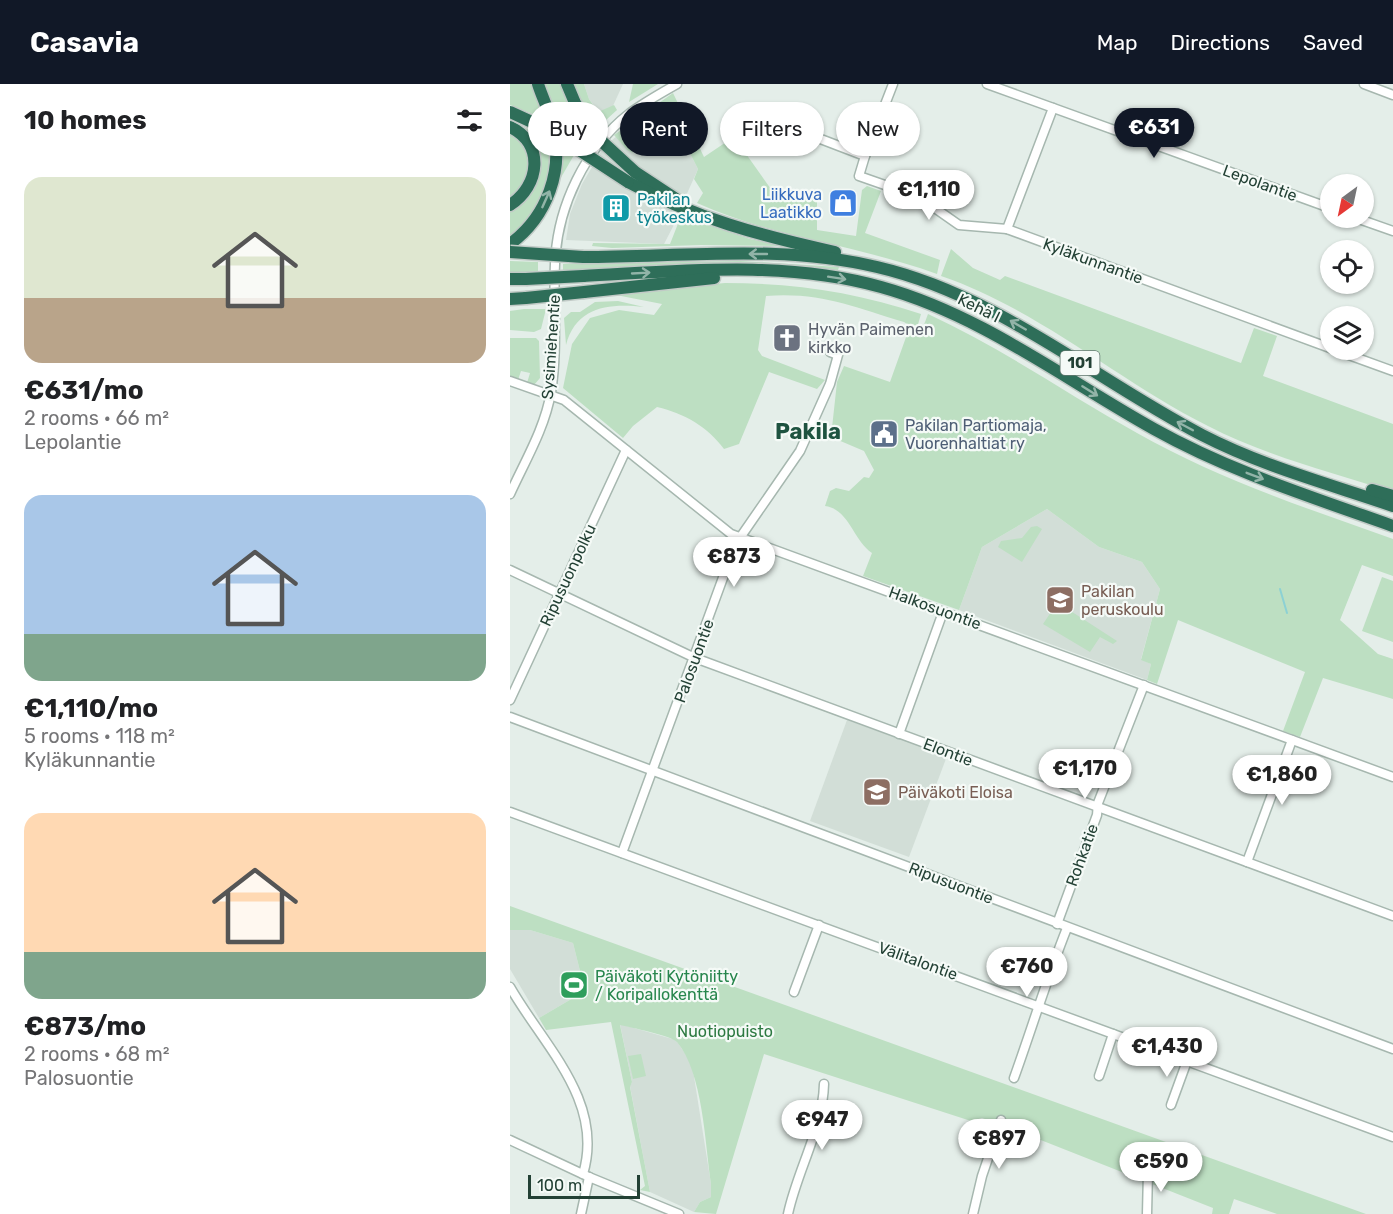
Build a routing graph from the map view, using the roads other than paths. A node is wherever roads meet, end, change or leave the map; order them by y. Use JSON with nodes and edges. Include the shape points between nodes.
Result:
{"nodes":[{"id":1,"x":538,"y":84,"type":"edge"},
{"id":2,"x":567,"y":84,"type":"edge"},
{"id":3,"x":677,"y":84,"type":"edge"},
{"id":4,"x":892,"y":84,"type":"edge"},
{"id":5,"x":987,"y":84,"type":"edge"},
{"id":6,"x":1364,"y":84,"type":"edge"},
{"id":7,"x":1393,"y":94,"type":"edge"},
{"id":8,"x":885,"y":102,"type":"edge"},
{"id":9,"x":1053,"y":108,"type":"junction"},
{"id":10,"x":510,"y":112,"type":"edge"},
{"id":11,"x":510,"y":127,"type":"edge"},
{"id":12,"x":865,"y":156,"type":"edge"},
{"id":13,"x":632,"y":177,"type":"junction"},
{"id":14,"x":1320,"y":204,"type":"edge"},
{"id":15,"x":510,"y":205,"type":"edge"},
{"id":16,"x":1374,"y":224,"type":"edge"},
{"id":17,"x":1007,"y":229,"type":"junction"},
{"id":18,"x":1393,"y":231,"type":"edge"},
{"id":19,"x":510,"y":244,"type":"edge"},
{"id":20,"x":510,"y":252,"type":"edge"},
{"id":21,"x":779,"y":272,"type":"junction"},
{"id":22,"x":510,"y":279,"type":"edge"},
{"id":23,"x":919,"y":279,"type":"junction"},
{"id":24,"x":510,"y":299,"type":"edge"},
{"id":25,"x":1320,"y":344,"type":"edge"},
{"id":26,"x":830,"y":352,"type":"dead end"},
{"id":27,"x":1364,"y":360,"type":"edge"},
{"id":28,"x":1393,"y":370,"type":"edge"},
{"id":29,"x":510,"y":381,"type":"edge"},
{"id":30,"x":550,"y":394,"type":"junction"},
{"id":31,"x":626,"y":450,"type":"junction"},
{"id":32,"x":1294,"y":472,"type":"junction"},
{"id":33,"x":510,"y":494,"type":"edge"},
{"id":34,"x":1393,"y":496,"type":"edge"},
{"id":35,"x":1393,"y":506,"type":"edge"},
{"id":36,"x":1393,"y":526,"type":"edge"},
{"id":37,"x":740,"y":538,"type":"junction"},
{"id":38,"x":510,"y":570,"type":"edge"},
{"id":39,"x":559,"y":594,"type":"junction"},
{"id":40,"x":943,"y":612,"type":"junction"},
{"id":41,"x":695,"y":658,"type":"junction"},
{"id":42,"x":1144,"y":686,"type":"junction"},
{"id":43,"x":510,"y":700,"type":"edge"},
{"id":44,"x":510,"y":717,"type":"edge"},
{"id":45,"x":899,"y":734,"type":"junction"},
{"id":46,"x":1292,"y":740,"type":"junction"},
{"id":47,"x":654,"y":769,"type":"junction"},
{"id":48,"x":1393,"y":777,"type":"edge"},
{"id":49,"x":1098,"y":808,"type":"junction"},
{"id":50,"x":510,"y":812,"type":"edge"},
{"id":51,"x":622,"y":853,"type":"junction"},
{"id":52,"x":1247,"y":862,"type":"junction"},
{"id":53,"x":1393,"y":916,"type":"edge"},
{"id":54,"x":1057,"y":924,"type":"junction"},
{"id":55,"x":819,"y":925,"type":"junction"},
{"id":56,"x":1067,"y":928,"type":"junction"},
{"id":57,"x":510,"y":987,"type":"edge"},
{"id":58,"x":794,"y":992,"type":"dead end"},
{"id":59,"x":1039,"y":1005,"type":"junction"},
{"id":60,"x":1113,"y":1034,"type":"junction"},
{"id":61,"x":1393,"y":1049,"type":"edge"},
{"id":62,"x":1187,"y":1061,"type":"junction"},
{"id":63,"x":1099,"y":1076,"type":"dead end"},
{"id":64,"x":1014,"y":1078,"type":"dead end"},
{"id":65,"x":824,"y":1084,"type":"dead end"},
{"id":66,"x":1171,"y":1105,"type":"dead end"},
{"id":67,"x":1001,"y":1120,"type":"dead end"},
{"id":68,"x":1393,"y":1137,"type":"edge"},
{"id":69,"x":510,"y":1140,"type":"edge"},
{"id":70,"x":1148,"y":1172,"type":"dead end"},
{"id":71,"x":586,"y":1176,"type":"junction"},
{"id":72,"x":581,"y":1214,"type":"edge"},
{"id":73,"x":679,"y":1214,"type":"edge"},
{"id":74,"x":788,"y":1214,"type":"edge"},
{"id":75,"x":973,"y":1214,"type":"edge"},
{"id":76,"x":1147,"y":1214,"type":"edge"}],
"edges":[{"from":19,"to":1,"type":"highway","one_way":true,"via":[[536,218],[548,197],[554,174],[555,136]]},
{"from":2,"to":13,"type":"highway","bridge":true,"via":[[598,138]]},
{"from":3,"to":30,"type":"street","name":"Sysimiehentie","via":[[630,113],[607,135],[568,199],[555,264]]},
{"from":4,"to":8,"type":"street"},
{"from":5,"to":9,"type":"street","name":"Lepolantie"},
{"from":6,"to":7,"type":"street"},
{"from":9,"to":14,"type":"street","name":"Lepolantie"},
{"from":9,"to":17,"type":"street"},
{"from":10,"to":13,"type":"highway","bridge":true},
{"from":11,"to":15,"type":"highway","via":[[528,140],[535,163],[529,186]]},
{"from":12,"to":17,"type":"street","name":"Kyläkunnantie","via":[[859,176],[919,197],[959,225]]},
{"from":13,"to":23,"type":"highway","via":[[757,234],[842,253]]},
{"from":16,"to":18,"type":"street"},
{"from":17,"to":25,"type":"street","name":"Kyläkunnantie"},
{"from":23,"to":20,"type":"highway","name":"Kehä I","number":"101","one_way":true,"bridge":true,"via":[[841,259],[802,255],[583,257]]},
{"from":22,"to":21,"type":"highway","name":"Kehä I","number":"101","one_way":true,"bridge":true,"via":[[709,270]]},
{"from":21,"to":24,"type":"highway","bridge":true},
{"from":21,"to":36,"type":"highway","name":"Kehä I","number":"101","one_way":true,"via":[[879,286],[933,305],[999,336],[1195,450],[1290,490]]},
{"from":32,"to":23,"type":"highway","name":"Kehä I","number":"101","one_way":true,"via":[[1203,436],[1008,320]]},
{"from":26,"to":37,"type":"street","name":"Palosuontie","via":[[838,355],[830,384],[803,444]]},
{"from":27,"to":28,"type":"street","name":"Kyläkunnantie"},
{"from":29,"to":30,"type":"street","name":"Halkosuontie"},
{"from":30,"to":31,"type":"street","name":"Halkosuontie","via":[[567,402]]},
{"from":30,"to":33,"type":"street","name":"Sysimiehentie","via":[[538,435]]},
{"from":31,"to":37,"type":"street","name":"Halkosuontie"},
{"from":31,"to":39,"type":"street","name":"Ripusuonpolku"},
{"from":32,"to":34,"type":"highway"},
{"from":32,"to":35,"type":"highway","name":"Kehä I","number":"101"},
{"from":37,"to":40,"type":"street","name":"Halkosuontie"},
{"from":37,"to":41,"type":"street","name":"Palosuontie"},
{"from":38,"to":39,"type":"street","name":"Elontie"},
{"from":39,"to":41,"type":"street","name":"Elontie"},
{"from":39,"to":43,"type":"street","name":"Ripusuonpolku"},
{"from":40,"to":42,"type":"street","name":"Halkosuontie"},
{"from":40,"to":45,"type":"street"},
{"from":41,"to":45,"type":"street","name":"Elontie"},
{"from":41,"to":47,"type":"street","name":"Palosuontie"},
{"from":42,"to":46,"type":"street","name":"Halkosuontie"},
{"from":42,"to":49,"type":"street","name":"Rohkatie"},
{"from":44,"to":47,"type":"street","name":"Ripusuontie"},
{"from":45,"to":49,"type":"street","name":"Elontie"},
{"from":46,"to":48,"type":"street","name":"Halkosuontie"},
{"from":46,"to":52,"type":"street"},
{"from":47,"to":51,"type":"street","name":"Palosuontie"},
{"from":47,"to":54,"type":"street","name":"Ripusuontie"},
{"from":49,"to":52,"type":"street","name":"Elontie"},
{"from":49,"to":54,"type":"street","name":"Rohkatie"},
{"from":50,"to":51,"type":"street","name":"Välitalontie"},
{"from":51,"to":55,"type":"street","name":"Välitalontie"},
{"from":52,"to":53,"type":"street","name":"Elontie"},
{"from":54,"to":56,"type":"street","name":"Ripusuontie"},
{"from":55,"to":58,"type":"street"},
{"from":55,"to":59,"type":"street","name":"Välitalontie"},
{"from":56,"to":59,"type":"street"},
{"from":56,"to":61,"type":"street","name":"Ripusuontie"},
{"from":57,"to":71,"type":"street","via":[[561,1062],[579,1098],[588,1147]]},
{"from":59,"to":60,"type":"street","name":"Välitalontie"},
{"from":59,"to":64,"type":"street"},
{"from":60,"to":62,"type":"street","name":"Välitalontie"},
{"from":60,"to":63,"type":"street"},
{"from":62,"to":66,"type":"street"},
{"from":62,"to":68,"type":"street","name":"Välitalontie"},
{"from":65,"to":74,"type":"street"},
{"from":67,"to":75,"type":"street"},
{"from":69,"to":71,"type":"street"},
{"from":70,"to":76,"type":"street"},
{"from":71,"to":72,"type":"street"},
{"from":71,"to":73,"type":"street"}]}
